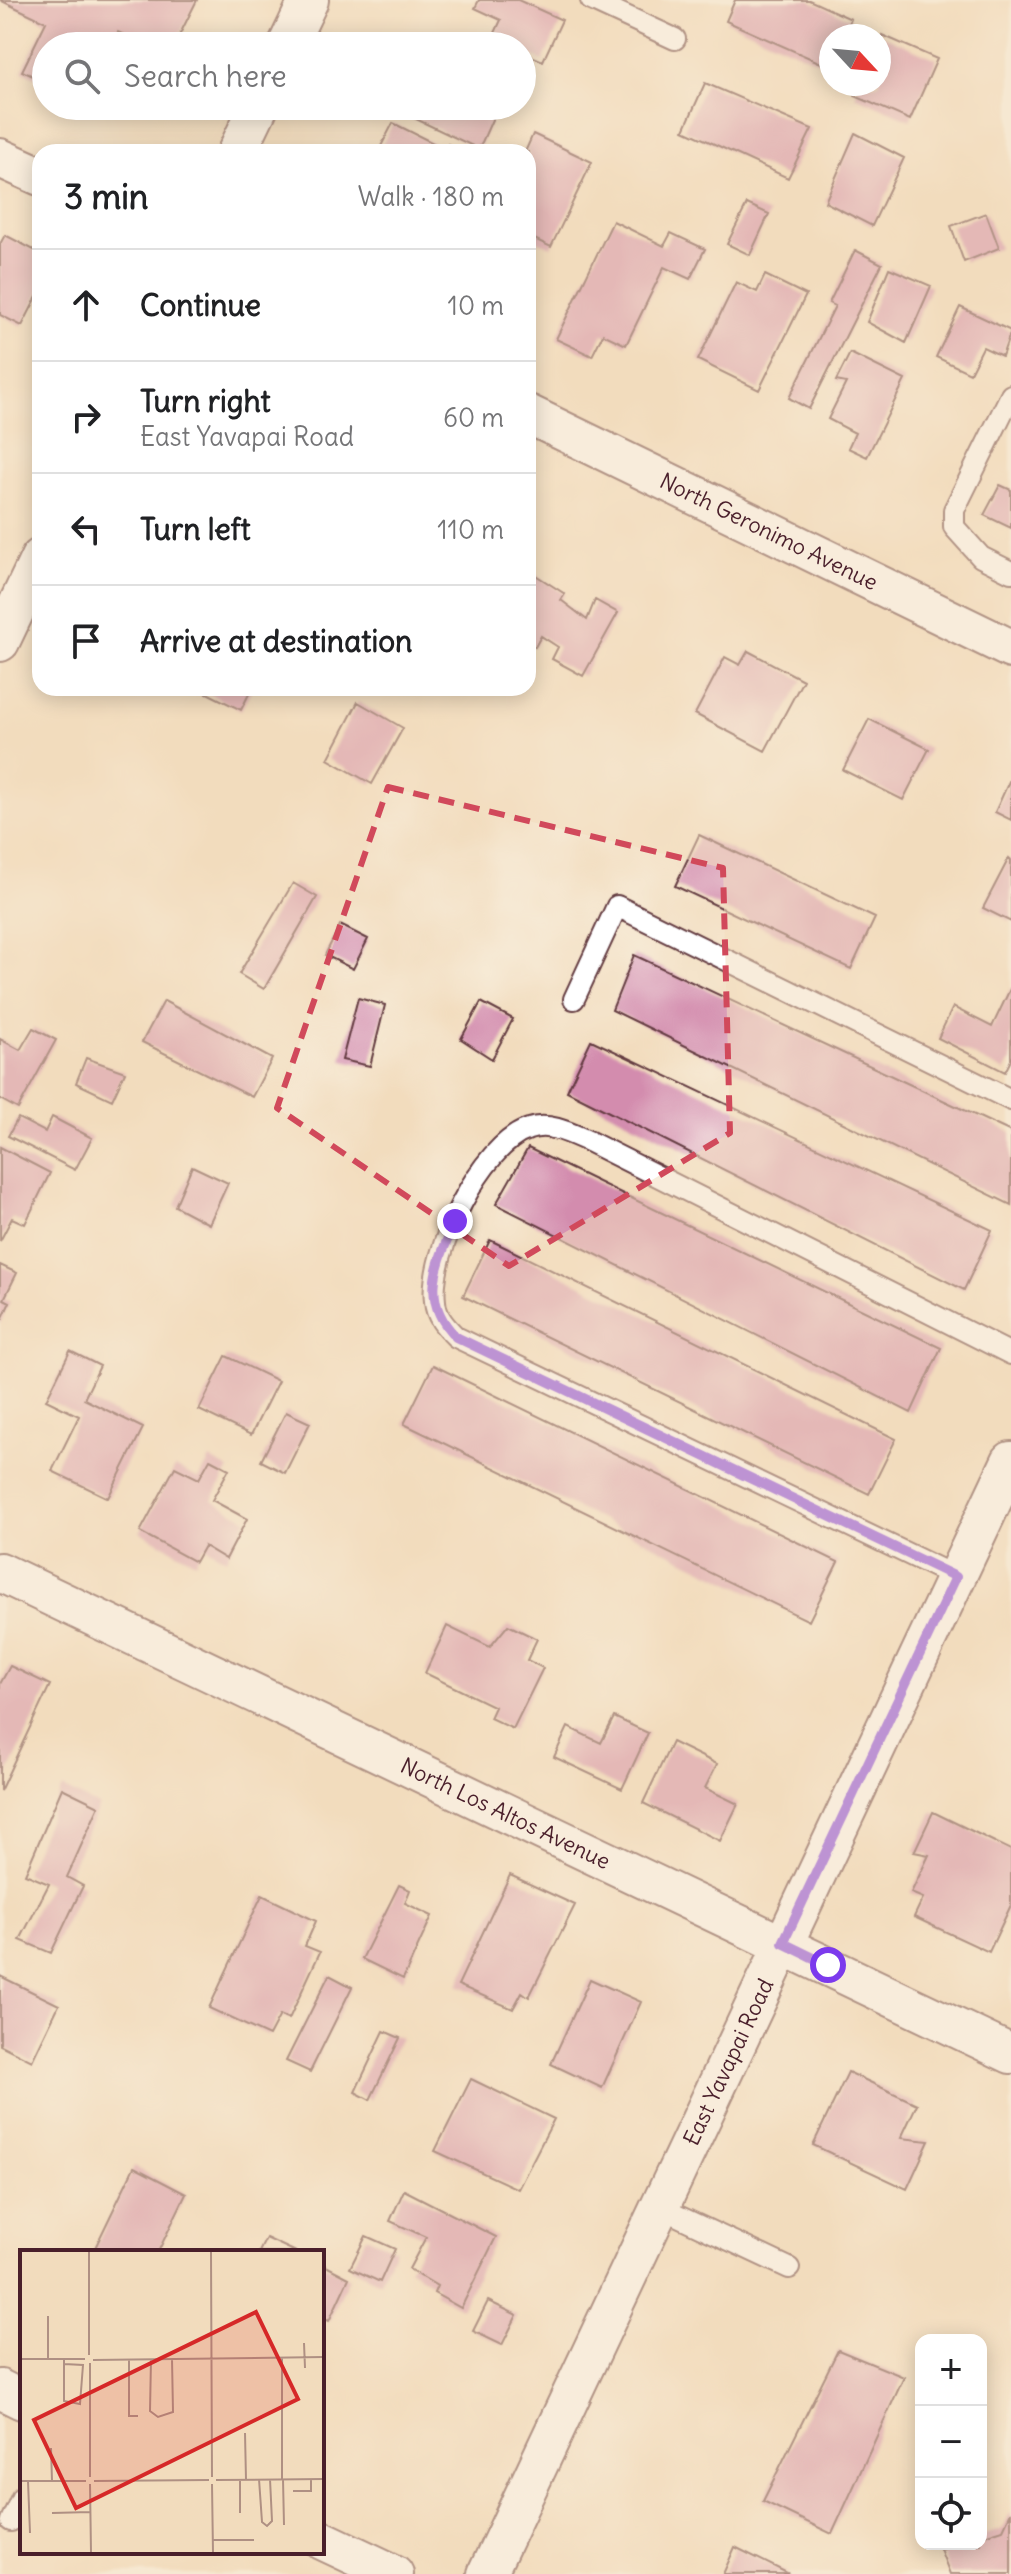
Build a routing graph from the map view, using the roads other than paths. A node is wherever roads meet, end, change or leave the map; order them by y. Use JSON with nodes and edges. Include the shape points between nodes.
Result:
{"nodes":[{"id":1,"x":309,"y":0,"type":"edge"},
{"id":2,"x":591,"y":0,"type":"edge"},
{"id":3,"x":294,"y":32,"type":"edge"},
{"id":4,"x":675,"y":39,"type":"dead end"},
{"id":5,"x":252,"y":120,"type":"edge"},
{"id":6,"x":241,"y":144,"type":"edge"},
{"id":7,"x":0,"y":158,"type":"edge"},
{"id":8,"x":32,"y":172,"type":"edge"},
{"id":9,"x":1011,"y":395,"type":"edge"},
{"id":10,"x":536,"y":418,"type":"edge"},
{"id":11,"x":1011,"y":572,"type":"edge"},
{"id":12,"x":32,"y":575,"type":"edge"},
{"id":13,"x":0,"y":642,"type":"edge"},
{"id":14,"x":1011,"y":649,"type":"edge"},
{"id":15,"x":574,"y":999,"type":"dead end"},
{"id":16,"x":1011,"y":1100,"type":"edge"},
{"id":17,"x":1011,"y":1354,"type":"edge"},
{"id":18,"x":1011,"y":1461,"type":"edge"},
{"id":19,"x":0,"y":1572,"type":"edge"},
{"id":20,"x":956,"y":1577,"type":"junction"},
{"id":21,"x":783,"y":1943,"type":"junction"},
{"id":22,"x":1011,"y":2054,"type":"edge"},
{"id":23,"x":661,"y":2208,"type":"junction"},
{"id":24,"x":789,"y":2268,"type":"dead end"},
{"id":25,"x":0,"y":2389,"type":"edge"},
{"id":26,"x":20,"y":2399,"type":"edge"},
{"id":27,"x":20,"y":2501,"type":"edge"},
{"id":28,"x":11,"y":2521,"type":"dead end"},
{"id":29,"x":324,"y":2541,"type":"edge"},
{"id":30,"x":394,"y":2574,"type":"edge"},
{"id":31,"x":487,"y":2574,"type":"edge"}],
"edges":[{"from":1,"to":3,"type":"street"},
{"from":2,"to":4,"type":"lane"},
{"from":5,"to":6,"type":"street"},
{"from":7,"to":8,"type":"street"},
{"from":9,"to":11,"type":"lane","via":[[954,510],[954,527],[981,557]]},
{"from":10,"to":14,"type":"street","name":"North Geronimo Avenue"},
{"from":12,"to":13,"type":"street"},
{"from":15,"to":16,"type":"lane","via":[[617,906]]},
{"from":17,"to":20,"type":"lane","via":[[588,1141],[547,1127],[529,1128],[494,1152],[455,1221],[434,1284],[441,1322],[456,1337]]},
{"from":18,"to":20,"type":"street","name":"East Yavapai Road"},
{"from":19,"to":21,"type":"street","name":"North Los Altos Avenue"},
{"from":20,"to":21,"type":"street","name":"East Yavapai Road"},
{"from":21,"to":22,"type":"street","name":"North Los Altos Avenue"},
{"from":21,"to":23,"type":"street","name":"East Yavapai Road"},
{"from":23,"to":24,"type":"lane"},
{"from":23,"to":31,"type":"street","name":"East Yavapai Road"},
{"from":25,"to":26,"type":"street"},
{"from":27,"to":28,"type":"lane"},
{"from":29,"to":30,"type":"street"}]}
